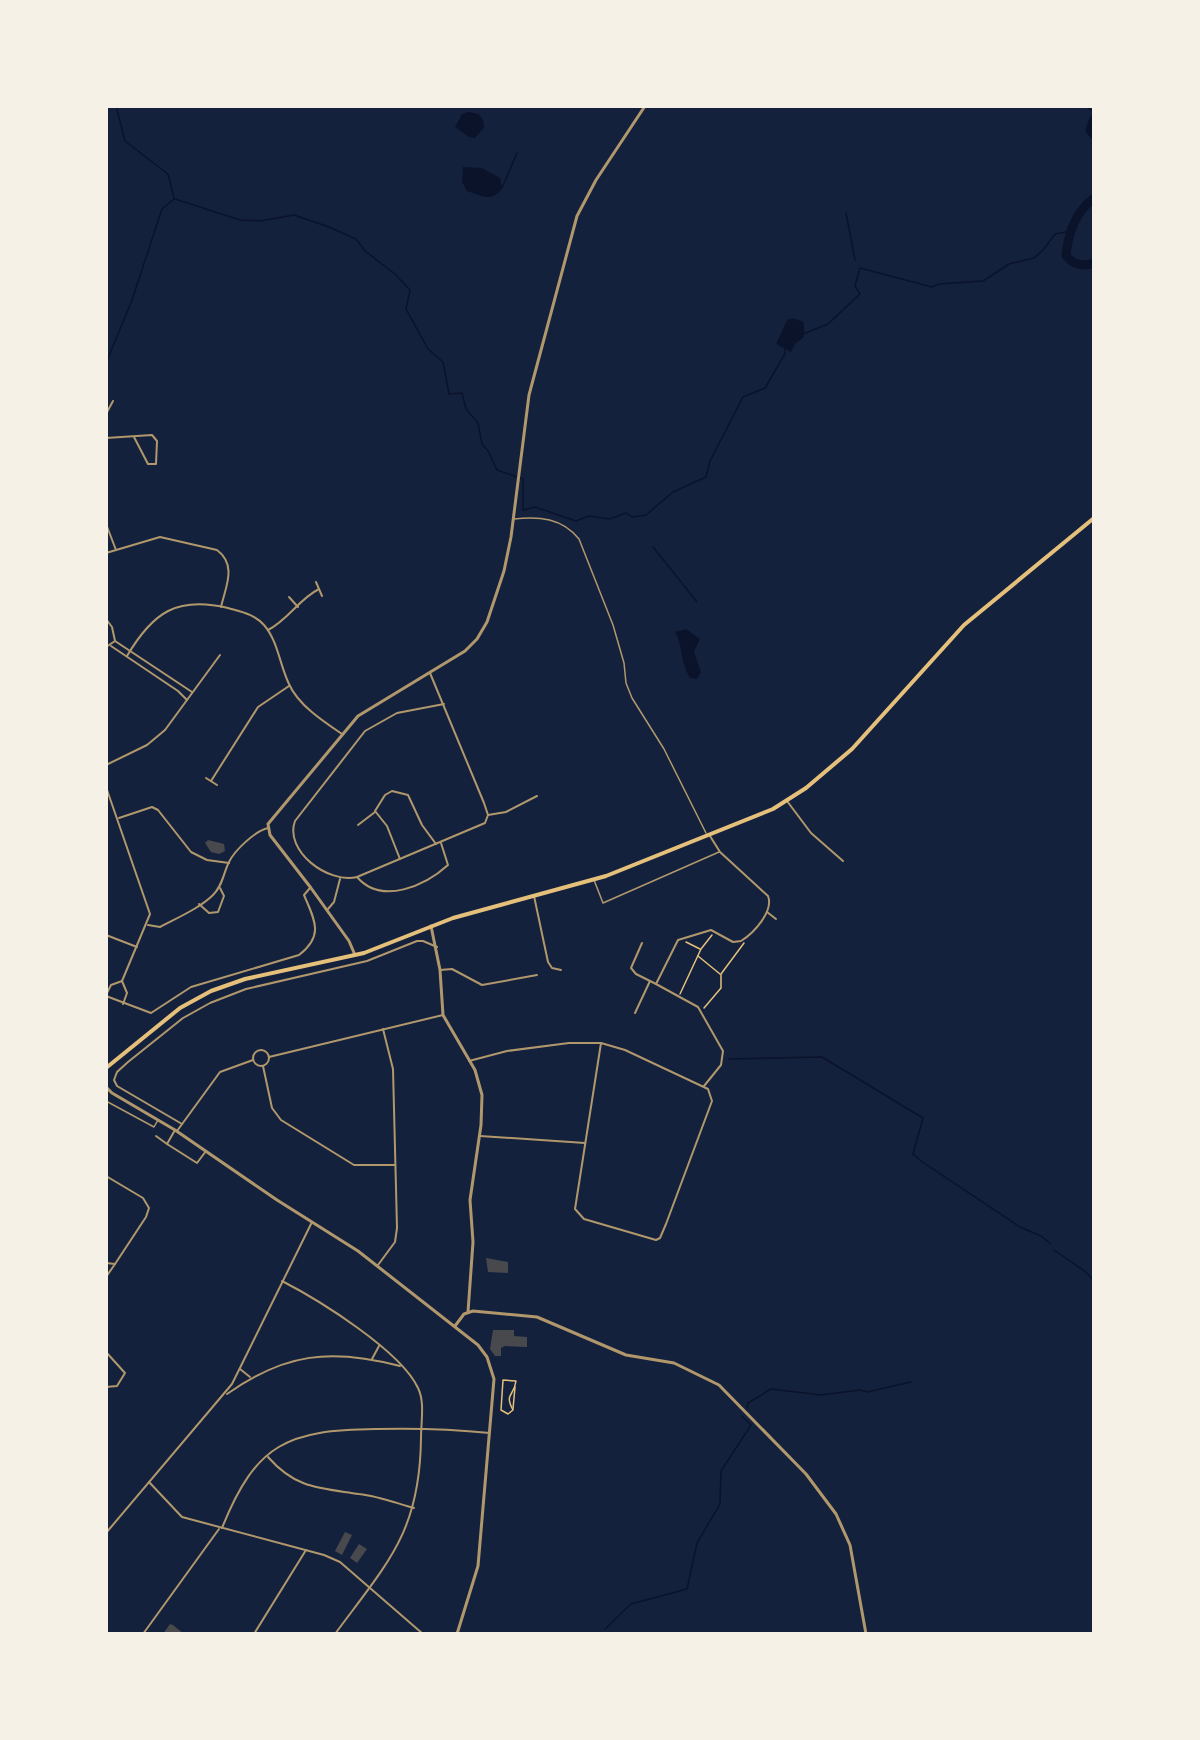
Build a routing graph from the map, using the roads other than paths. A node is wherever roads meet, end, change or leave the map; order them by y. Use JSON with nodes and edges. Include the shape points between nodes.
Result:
{"nodes":[{"id":1,"x":645,"y":106,"type":"edge"},
{"id":2,"x":113,"y":400,"type":"dead end"},
{"id":3,"x":106,"y":414,"type":"edge"},
{"id":4,"x":134,"y":437,"type":"junction"},
{"id":5,"x":106,"y":438,"type":"edge"},
{"id":6,"x":1094,"y":518,"type":"edge"},
{"id":7,"x":514,"y":519,"type":"junction"},
{"id":8,"x":106,"y":524,"type":"edge"},
{"id":9,"x":116,"y":550,"type":"junction"},
{"id":10,"x":106,"y":553,"type":"edge"},
{"id":11,"x":316,"y":582,"type":"dead end"},
{"id":12,"x":319,"y":589,"type":"junction"},
{"id":13,"x":322,"y":596,"type":"dead end"},
{"id":14,"x":289,"y":597,"type":"dead end"},
{"id":15,"x":221,"y":607,"type":"junction"},
{"id":16,"x":298,"y":607,"type":"junction"},
{"id":17,"x":106,"y":619,"type":"edge"},
{"id":18,"x":268,"y":630,"type":"junction"},
{"id":19,"x":115,"y":641,"type":"junction"},
{"id":20,"x":111,"y":645,"type":"junction"},
{"id":21,"x":106,"y":647,"type":"edge"},
{"id":22,"x":130,"y":650,"type":"junction"},
{"id":23,"x":220,"y":655,"type":"dead end"},
{"id":24,"x":127,"y":656,"type":"junction"},
{"id":25,"x":430,"y":673,"type":"junction"},
{"id":26,"x":289,"y":686,"type":"junction"},
{"id":27,"x":192,"y":692,"type":"junction"},
{"id":28,"x":187,"y":700,"type":"junction"},
{"id":29,"x":444,"y":704,"type":"junction"},
{"id":30,"x":342,"y":734,"type":"junction"},
{"id":31,"x":106,"y":765,"type":"edge"},
{"id":32,"x":206,"y":778,"type":"dead end"},
{"id":33,"x":211,"y":781,"type":"junction"},
{"id":34,"x":217,"y":784,"type":"dead end"},
{"id":35,"x":106,"y":787,"type":"edge"},
{"id":36,"x":537,"y":796,"type":"dead end"},
{"id":37,"x":111,"y":800,"type":"junction"},
{"id":38,"x":787,"y":801,"type":"junction"},
{"id":39,"x":106,"y":802,"type":"edge"},
{"id":40,"x":375,"y":812,"type":"junction"},
{"id":41,"x":488,"y":815,"type":"junction"},
{"id":42,"x":118,"y":818,"type":"junction"},
{"id":43,"x":358,"y":825,"type":"dead end"},
{"id":44,"x":268,"y":828,"type":"junction"},
{"id":45,"x":708,"y":834,"type":"junction"},
{"id":46,"x":441,"y":843,"type":"junction"},
{"id":47,"x":436,"y":845,"type":"junction"},
{"id":48,"x":720,"y":852,"type":"junction"},
{"id":49,"x":400,"y":859,"type":"junction"},
{"id":50,"x":843,"y":861,"type":"dead end"},
{"id":51,"x":229,"y":863,"type":"junction"},
{"id":52,"x":357,"y":877,"type":"junction"},
{"id":53,"x":340,"y":879,"type":"junction"},
{"id":54,"x":594,"y":880,"type":"junction"},
{"id":55,"x":220,"y":888,"type":"junction"},
{"id":56,"x":311,"y":888,"type":"junction"},
{"id":57,"x":534,"y":896,"type":"junction"},
{"id":58,"x":199,"y":904,"type":"junction"},
{"id":59,"x":327,"y":910,"type":"junction"},
{"id":60,"x":767,"y":912,"type":"junction"},
{"id":61,"x":776,"y":919,"type":"dead end"},
{"id":62,"x":148,"y":925,"type":"junction"},
{"id":63,"x":431,"y":926,"type":"junction"},
{"id":64,"x":106,"y":935,"type":"edge"},
{"id":65,"x":642,"y":943,"type":"dead end"},
{"id":66,"x":137,"y":947,"type":"junction"},
{"id":67,"x":437,"y":947,"type":"junction"},
{"id":68,"x":364,"y":953,"type":"junction"},
{"id":69,"x":355,"y":955,"type":"junction"},
{"id":70,"x":367,"y":961,"type":"junction"},
{"id":71,"x":440,"y":969,"type":"junction"},
{"id":72,"x":561,"y":970,"type":"dead end"},
{"id":73,"x":537,"y":975,"type":"dead end"},
{"id":74,"x":122,"y":981,"type":"junction"},
{"id":75,"x":650,"y":981,"type":"junction"},
{"id":76,"x":656,"y":984,"type":"junction"},
{"id":77,"x":106,"y":995,"type":"edge"},
{"id":78,"x":123,"y":1004,"type":"junction"},
{"id":79,"x":635,"y":1013,"type":"dead end"},
{"id":80,"x":443,"y":1015,"type":"junction"},
{"id":81,"x":383,"y":1029,"type":"junction"},
{"id":82,"x":601,"y":1043,"type":"junction"},
{"id":83,"x":122,"y":1055,"type":"junction"},
{"id":84,"x":269,"y":1057,"type":"junction"},
{"id":85,"x":253,"y":1060,"type":"junction"},
{"id":86,"x":469,"y":1060,"type":"junction"},
{"id":87,"x":128,"y":1062,"type":"junction"},
{"id":88,"x":263,"y":1066,"type":"junction"},
{"id":89,"x":106,"y":1068,"type":"edge"},
{"id":90,"x":704,"y":1086,"type":"junction"},
{"id":91,"x":106,"y":1087,"type":"edge"},
{"id":92,"x":124,"y":1090,"type":"junction"},
{"id":93,"x":106,"y":1093,"type":"edge"},
{"id":94,"x":112,"y":1093,"type":"junction"},
{"id":95,"x":119,"y":1097,"type":"junction"},
{"id":96,"x":106,"y":1101,"type":"edge"},
{"id":97,"x":158,"y":1120,"type":"junction"},
{"id":98,"x":182,"y":1124,"type":"junction"},
{"id":99,"x":176,"y":1131,"type":"junction"},
{"id":100,"x":156,"y":1136,"type":"dead end"},
{"id":101,"x":480,"y":1136,"type":"junction"},
{"id":102,"x":585,"y":1143,"type":"junction"},
{"id":103,"x":167,"y":1144,"type":"junction"},
{"id":104,"x":206,"y":1151,"type":"junction"},
{"id":105,"x":396,"y":1165,"type":"junction"},
{"id":106,"x":106,"y":1176,"type":"edge"},
{"id":107,"x":312,"y":1222,"type":"junction"},
{"id":108,"x":106,"y":1263,"type":"edge"},
{"id":109,"x":115,"y":1264,"type":"junction"},
{"id":110,"x":378,"y":1265,"type":"junction"},
{"id":111,"x":106,"y":1277,"type":"edge"},
{"id":112,"x":282,"y":1281,"type":"junction"},
{"id":113,"x":468,"y":1312,"type":"junction"},
{"id":114,"x":455,"y":1326,"type":"junction"},
{"id":115,"x":379,"y":1346,"type":"junction"},
{"id":116,"x":106,"y":1352,"type":"edge"},
{"id":117,"x":372,"y":1359,"type":"junction"},
{"id":118,"x":402,"y":1367,"type":"junction"},
{"id":119,"x":240,"y":1370,"type":"junction"},
{"id":120,"x":251,"y":1377,"type":"junction"},
{"id":121,"x":106,"y":1387,"type":"edge"},
{"id":122,"x":223,"y":1396,"type":"junction"},
{"id":123,"x":421,"y":1428,"type":"junction"},
{"id":124,"x":490,"y":1433,"type":"junction"},
{"id":125,"x":267,"y":1456,"type":"junction"},
{"id":126,"x":149,"y":1482,"type":"junction"},
{"id":127,"x":414,"y":1508,"type":"junction"},
{"id":128,"x":221,"y":1528,"type":"junction"},
{"id":129,"x":106,"y":1533,"type":"edge"},
{"id":130,"x":306,"y":1550,"type":"junction"},
{"id":131,"x":370,"y":1586,"type":"junction"},
{"id":132,"x":143,"y":1634,"type":"edge"},
{"id":133,"x":254,"y":1634,"type":"edge"},
{"id":134,"x":335,"y":1634,"type":"edge"},
{"id":135,"x":423,"y":1634,"type":"edge"},
{"id":136,"x":457,"y":1634,"type":"edge"},
{"id":137,"x":866,"y":1634,"type":"edge"}],
"edges":[{"from":1,"to":7,"type":"street","via":[[577,216],[529,395]]},
{"from":2,"to":3,"type":"street"},
{"from":4,"to":4,"type":"street","via":[[148,464],[156,464],[154,436]]},
{"from":4,"to":5,"type":"street"},
{"from":6,"to":38,"type":"main road","via":[[964,625],[852,749]]},
{"from":7,"to":25,"type":"street","via":[[504,571],[487,622],[465,651]]},
{"from":7,"to":45,"type":"lane","via":[[543,517],[579,539],[613,625],[632,698],[664,749]]},
{"from":8,"to":9,"type":"street"},
{"from":9,"to":10,"type":"street"},
{"from":9,"to":15,"type":"street","via":[[160,537],[217,550],[224,555],[230,571]]},
{"from":11,"to":12,"type":"street"},
{"from":12,"to":13,"type":"street"},
{"from":12,"to":16,"type":"street"},
{"from":14,"to":16,"type":"street"},
{"from":15,"to":18,"type":"street","via":[[255,617]]},
{"from":15,"to":22,"type":"street","via":[[194,603],[172,608],[152,621]]},
{"from":16,"to":18,"type":"street"},
{"from":17,"to":19,"type":"street"},
{"from":18,"to":26,"type":"street"},
{"from":19,"to":20,"type":"street"},
{"from":19,"to":22,"type":"street"},
{"from":20,"to":21,"type":"street"},
{"from":20,"to":24,"type":"street"},
{"from":22,"to":24,"type":"street"},
{"from":22,"to":27,"type":"street"},
{"from":23,"to":27,"type":"street"},
{"from":24,"to":28,"type":"street"},
{"from":25,"to":29,"type":"street"},
{"from":25,"to":30,"type":"street","via":[[358,716]]},
{"from":26,"to":30,"type":"street","via":[[299,700]]},
{"from":26,"to":33,"type":"street","via":[[258,707]]},
{"from":27,"to":28,"type":"street"},
{"from":28,"to":31,"type":"street","via":[[155,740]]},
{"from":29,"to":41,"type":"street"},
{"from":29,"to":53,"type":"street","via":[[397,713],[365,731],[296,821],[294,837],[311,863]]},
{"from":30,"to":44,"type":"street"},
{"from":32,"to":33,"type":"street"},
{"from":33,"to":34,"type":"street"},
{"from":35,"to":37,"type":"street"},
{"from":36,"to":41,"type":"street","via":[[506,812]]},
{"from":37,"to":39,"type":"street"},
{"from":37,"to":42,"type":"street"},
{"from":38,"to":45,"type":"main road"},
{"from":38,"to":50,"type":"street","via":[[811,833]]},
{"from":40,"to":43,"type":"street"},
{"from":40,"to":47,"type":"street","via":[[388,792],[405,793]]},
{"from":40,"to":49,"type":"street","via":[[387,826]]},
{"from":41,"to":46,"type":"street","via":[[482,826]]},
{"from":42,"to":51,"type":"street","via":[[152,807],[191,852],[207,860]]},
{"from":42,"to":62,"type":"street","via":[[149,909]]},
{"from":44,"to":51,"type":"street","via":[[256,833]]},
{"from":44,"to":56,"type":"street"},
{"from":45,"to":48,"type":"street"},
{"from":45,"to":54,"type":"main road"},
{"from":46,"to":47,"type":"street"},
{"from":46,"to":52,"type":"street","via":[[448,865],[420,884],[383,890],[364,884]]},
{"from":47,"to":49,"type":"street"},
{"from":48,"to":54,"type":"lane","via":[[603,903]]},
{"from":48,"to":60,"type":"street","via":[[768,896]]},
{"from":49,"to":52,"type":"street"},
{"from":51,"to":55,"type":"street"},
{"from":52,"to":53,"type":"street"},
{"from":53,"to":59,"type":"street","via":[[334,902]]},
{"from":54,"to":57,"type":"main road"},
{"from":55,"to":58,"type":"street"},
{"from":55,"to":58,"type":"street","via":[[224,896],[218,912],[209,913]]},
{"from":56,"to":59,"type":"street"},
{"from":56,"to":78,"type":"street","via":[[303,895],[314,915],[315,928],[309,946],[299,955],[191,987],[151,1013]]},
{"from":57,"to":63,"type":"main road"},
{"from":57,"to":72,"type":"street","via":[[549,965]]},
{"from":58,"to":62,"type":"street","via":[[160,927]]},
{"from":59,"to":69,"type":"street"},
{"from":60,"to":61,"type":"street"},
{"from":60,"to":76,"type":"street","via":[[744,939],[733,942],[705,930],[681,938],[673,946]]},
{"from":62,"to":66,"type":"street"},
{"from":63,"to":67,"type":"street"},
{"from":63,"to":68,"type":"main road"},
{"from":64,"to":66,"type":"street"},
{"from":65,"to":75,"type":"street","via":[[633,972]]},
{"from":66,"to":74,"type":"street"},
{"from":67,"to":70,"type":"street","via":[[417,941]]},
{"from":67,"to":71,"type":"street"},
{"from":68,"to":69,"type":"main road"},
{"from":68,"to":70,"type":"street"},
{"from":69,"to":83,"type":"main road","via":[[211,991],[180,1008]]},
{"from":70,"to":87,"type":"street","via":[[246,989],[210,1002],[183,1018]]},
{"from":71,"to":73,"type":"street","via":[[452,969],[482,985]]},
{"from":71,"to":80,"type":"street"},
{"from":74,"to":77,"type":"street","via":[[111,985]]},
{"from":74,"to":78,"type":"street","via":[[127,993]]},
{"from":75,"to":76,"type":"street"},
{"from":75,"to":79,"type":"street"},
{"from":76,"to":90,"type":"street","via":[[702,1011],[724,1056],[722,1065]]},
{"from":77,"to":78,"type":"street"},
{"from":80,"to":81,"type":"street"},
{"from":80,"to":86,"type":"street"},
{"from":81,"to":84,"type":"street"},
{"from":81,"to":105,"type":"street","via":[[393,1069]]},
{"from":82,"to":86,"type":"street","via":[[569,1043]]},
{"from":82,"to":90,"type":"street","via":[[626,1050]]},
{"from":82,"to":102,"type":"street"},
{"from":83,"to":87,"type":"street"},
{"from":83,"to":89,"type":"main road"},
{"from":84,"to":85,"type":"street","via":[[259,1050]]},
{"from":84,"to":88,"type":"street"},
{"from":85,"to":88,"type":"street"},
{"from":85,"to":98,"type":"street","via":[[220,1072]]},
{"from":86,"to":101,"type":"street","via":[[481,1086]]},
{"from":87,"to":92,"type":"street","via":[[114,1080]]},
{"from":88,"to":105,"type":"street","via":[[272,1108],[280,1120],[354,1165]]},
{"from":90,"to":102,"type":"street","via":[[711,1092],[712,1101],[660,1238],[652,1241],[584,1220],[576,1212]]},
{"from":91,"to":94,"type":"street"},
{"from":92,"to":95,"type":"street"},
{"from":92,"to":98,"type":"street"},
{"from":93,"to":94,"type":"street"},
{"from":94,"to":95,"type":"street"},
{"from":95,"to":97,"type":"street"},
{"from":96,"to":97,"type":"lane","via":[[154,1126]]},
{"from":97,"to":99,"type":"street"},
{"from":98,"to":99,"type":"street"},
{"from":99,"to":103,"type":"street"},
{"from":99,"to":104,"type":"street"},
{"from":100,"to":103,"type":"street"},
{"from":101,"to":102,"type":"street"},
{"from":101,"to":113,"type":"street","via":[[470,1200],[473,1242]]},
{"from":103,"to":104,"type":"street","via":[[197,1163]]},
{"from":104,"to":107,"type":"street"},
{"from":105,"to":110,"type":"street","via":[[397,1238]]},
{"from":106,"to":109,"type":"street","via":[[143,1198],[149,1208]]},
{"from":107,"to":110,"type":"street"},
{"from":107,"to":112,"type":"street"},
{"from":108,"to":109,"type":"street"},
{"from":109,"to":111,"type":"street"},
{"from":110,"to":114,"type":"street"},
{"from":112,"to":115,"type":"street"},
{"from":112,"to":119,"type":"street"},
{"from":113,"to":114,"type":"street"},
{"from":113,"to":137,"type":"street","via":[[537,1317],[626,1355],[674,1363],[719,1385],[807,1474],[836,1514],[850,1545]]},
{"from":114,"to":124,"type":"street","via":[[478,1345],[492,1370]]},
{"from":115,"to":117,"type":"street"},
{"from":115,"to":118,"type":"street"},
{"from":116,"to":121,"type":"street","via":[[125,1373],[117,1386]]},
{"from":117,"to":118,"type":"street"},
{"from":117,"to":120,"type":"street","via":[[310,1356]]},
{"from":118,"to":123,"type":"street","via":[[419,1391]]},
{"from":119,"to":120,"type":"street"},
{"from":119,"to":122,"type":"street"},
{"from":120,"to":122,"type":"street"},
{"from":122,"to":126,"type":"street"},
{"from":123,"to":124,"type":"street"},
{"from":123,"to":125,"type":"street","via":[[317,1431],[292,1440]]},
{"from":123,"to":127,"type":"street"},
{"from":124,"to":136,"type":"street","via":[[478,1566]]},
{"from":125,"to":127,"type":"street","via":[[304,1486],[361,1494]]},
{"from":125,"to":128,"type":"street","via":[[243,1484]]},
{"from":126,"to":128,"type":"street","via":[[177,1514]]},
{"from":126,"to":129,"type":"street"},
{"from":127,"to":131,"type":"street","via":[[397,1548]]},
{"from":128,"to":130,"type":"street"},
{"from":128,"to":132,"type":"street"},
{"from":130,"to":131,"type":"street","via":[[340,1562]]},
{"from":130,"to":133,"type":"street"},
{"from":131,"to":134,"type":"street"},
{"from":131,"to":135,"type":"street"}]}
